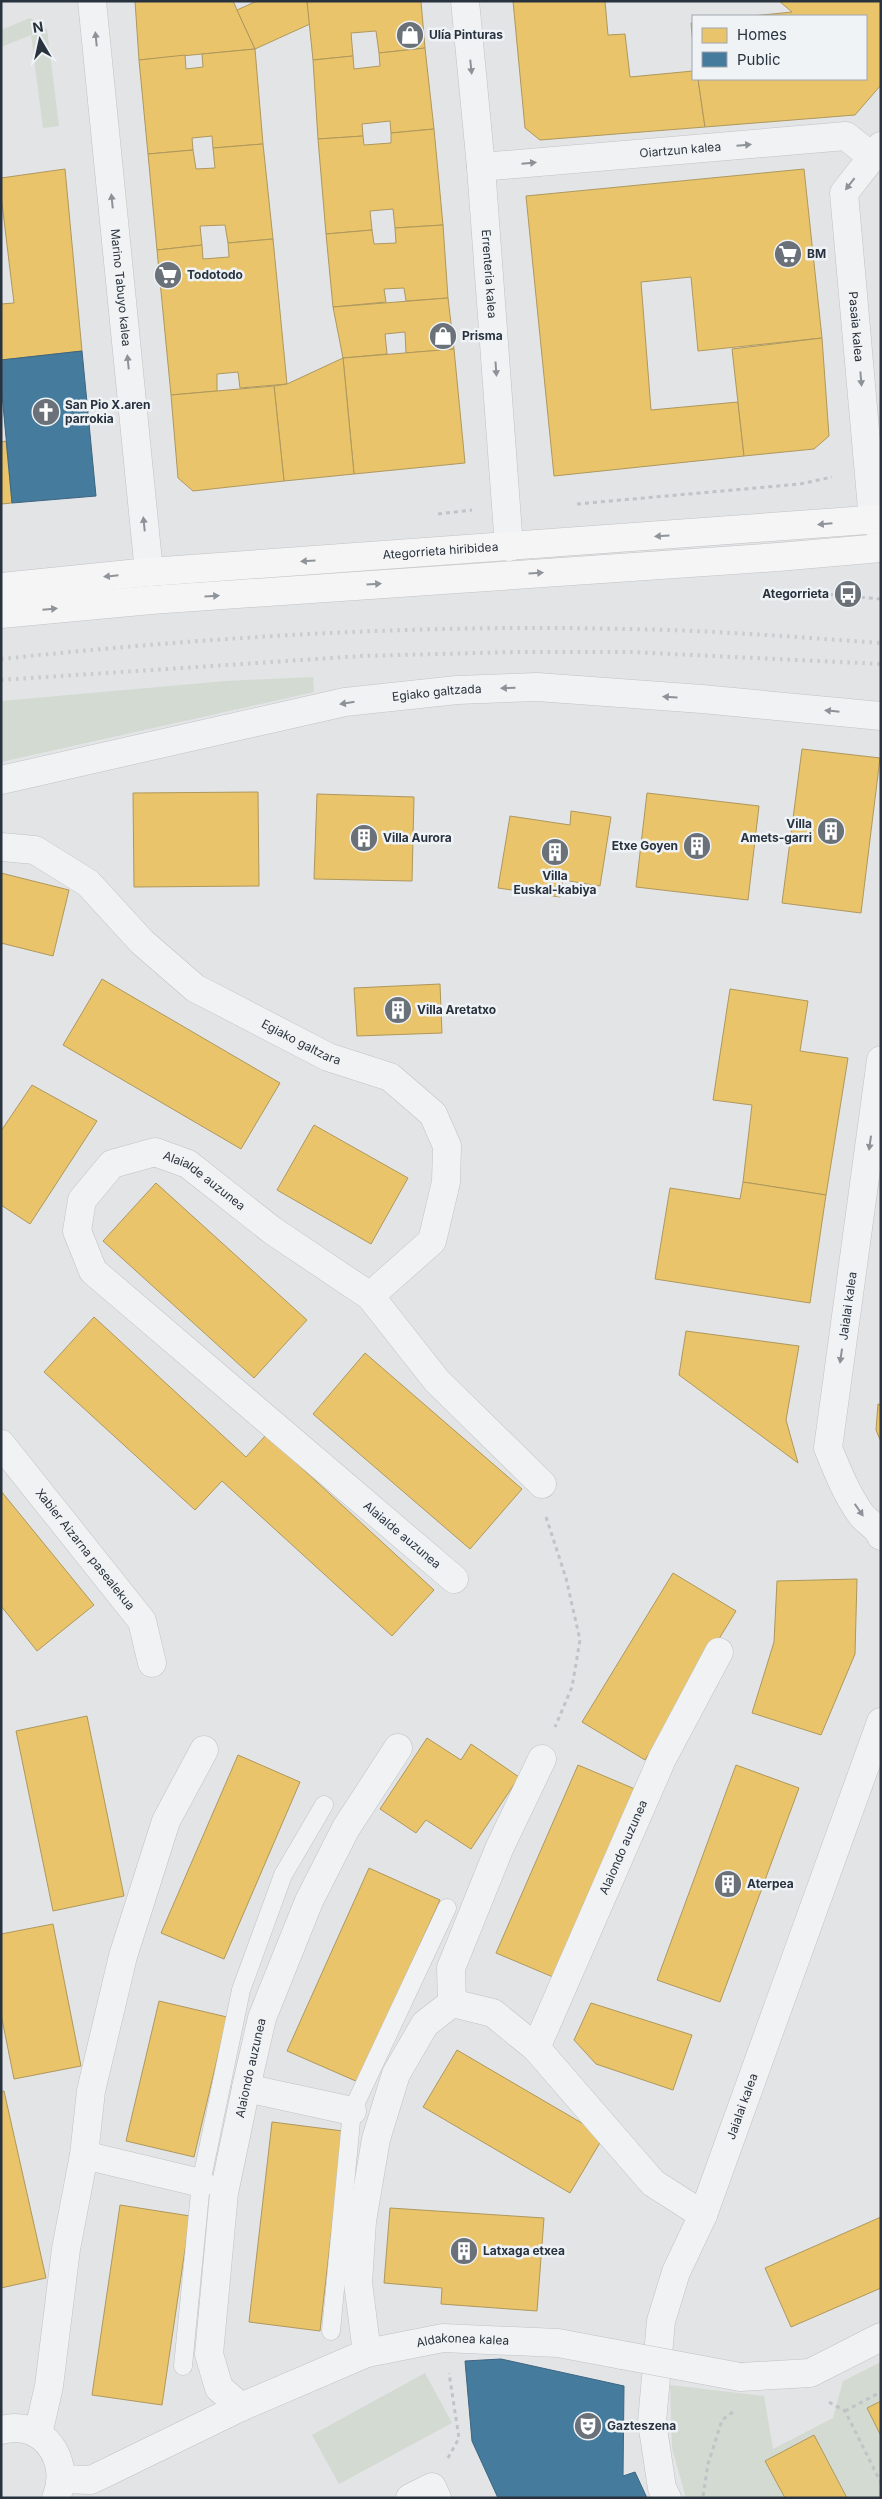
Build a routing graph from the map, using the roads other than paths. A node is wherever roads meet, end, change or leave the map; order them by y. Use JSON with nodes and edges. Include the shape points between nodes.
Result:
{"nodes":[{"id":1,"x":92,"y":1,"type":"edge"},
{"id":2,"x":465,"y":1,"type":"edge"},
{"id":3,"x":876,"y":152,"type":"edge"},
{"id":4,"x":481,"y":168,"type":"junction"},
{"id":5,"x":878,"y":523,"type":"edge"},
{"id":6,"x":509,"y":547,"type":"junction"},
{"id":7,"x":881,"y":548,"type":"edge"},
{"id":8,"x":149,"y":572,"type":"junction"},
{"id":9,"x":1,"y":587,"type":"edge"},
{"id":10,"x":1,"y":614,"type":"edge"},
{"id":11,"x":881,"y":716,"type":"edge"},
{"id":12,"x":1,"y":780,"type":"edge"},
{"id":13,"x":1,"y":847,"type":"edge"},
{"id":14,"x":881,"y":1060,"type":"edge"},
{"id":15,"x":370,"y":1296,"type":"junction"},
{"id":16,"x":1,"y":1444,"type":"edge"},
{"id":17,"x":542,"y":1484,"type":"road end"},
{"id":18,"x":880,"y":1533,"type":"edge"},
{"id":19,"x":454,"y":1579,"type":"dead end"},
{"id":20,"x":719,"y":1652,"type":"dead end"},
{"id":21,"x":152,"y":1663,"type":"dead end"},
{"id":22,"x":881,"y":1722,"type":"edge"},
{"id":23,"x":398,"y":1748,"type":"dead end"},
{"id":24,"x":204,"y":1750,"type":"dead end"},
{"id":25,"x":542,"y":1758,"type":"road end"},
{"id":26,"x":324,"y":1805,"type":"dead end"},
{"id":27,"x":447,"y":1908,"type":"dead end"},
{"id":28,"x":452,"y":2003,"type":"junction"},
{"id":29,"x":536,"y":2048,"type":"junction"},
{"id":30,"x":246,"y":2088,"type":"junction"},
{"id":31,"x":352,"y":2111,"type":"junction"},
{"id":32,"x":84,"y":2154,"type":"junction"},
{"id":33,"x":201,"y":2183,"type":"junction"},
{"id":34,"x":703,"y":2215,"type":"junction"},
{"id":35,"x":331,"y":2331,"type":"dead end"},
{"id":36,"x":881,"y":2337,"type":"edge"},
{"id":37,"x":367,"y":2353,"type":"junction"},
{"id":38,"x":184,"y":2366,"type":"dead end"},
{"id":39,"x":241,"y":2407,"type":"junction"},
{"id":40,"x":1,"y":2430,"type":"edge"},
{"id":41,"x":38,"y":2434,"type":"junction"},
{"id":42,"x":59,"y":2488,"type":"edge"},
{"id":43,"x":667,"y":2498,"type":"edge"}],
"edges":[{"from":8,"to":1,"type":"street","name":"Marino Tabuyo kalea","one_way":true},
{"from":2,"to":4,"type":"street","name":"Errenteria kalea","one_way":true},
{"from":4,"to":3,"type":"street","name":"Oiartzun kalea","one_way":true,"via":[[846,136]]},
{"from":3,"to":5,"type":"street","name":"Pasaia kalea","one_way":true,"via":[[844,193]]},
{"from":4,"to":6,"type":"street","name":"Errenteria kalea","one_way":true},
{"from":5,"to":6,"type":"main road","name":"Ategorrieta hiribidea","one_way":true},
{"from":6,"to":8,"type":"main road","name":"Ategorrieta hiribidea","one_way":true},
{"from":10,"to":7,"type":"main road","one_way":true,"via":[[151,600]]},
{"from":8,"to":9,"type":"main road","name":"Ategorrieta hiribidea","one_way":true},
{"from":11,"to":12,"type":"street","name":"Egiako galtzada","one_way":true,"via":[[537,687],[457,690],[345,702]]},
{"from":13,"to":15,"type":"street","name":"Egiako galtzara","via":[[35,850],[88,883],[142,942],[195,988],[328,1058],[390,1077],[433,1114],[447,1146],[446,1182],[432,1241]]},
{"from":14,"to":18,"type":"street","name":"Jaialai kalea","one_way":true,"via":[[828,1448],[860,1514]]},
{"from":15,"to":17,"type":"street","name":"Alaialde auzunea","via":[[437,1381]]},
{"from":15,"to":19,"type":"street","name":"Alaialde auzunea","via":[[273,1231],[188,1164],[155,1152],[112,1164],[82,1200],[77,1231],[93,1271]]},
{"from":16,"to":21,"type":"street","name":"Xabier Aizarna pasealekua","via":[[120,1589],[142,1621]]},
{"from":20,"to":29,"type":"street","name":"Alaiondo auzunea","via":[[662,1759]]},
{"from":22,"to":34,"type":"street","name":"Jaialai kalea"},
{"from":23,"to":30,"type":"street","name":"Alaiondo auzunea","via":[[346,1828],[310,1900],[262,2018]]},
{"from":24,"to":32,"type":"street","via":[[166,1821],[124,1956],[92,2091]]},
{"from":25,"to":28,"type":"street","via":[[499,1849],[451,1968]]},
{"from":26,"to":33,"type":"lane","via":[[283,1874],[241,1990]]},
{"from":27,"to":31,"type":"lane"},
{"from":28,"to":29,"type":"street","via":[[493,2013]]},
{"from":28,"to":37,"type":"street","via":[[425,2024],[396,2074],[376,2139],[362,2221],[358,2283]]},
{"from":29,"to":34,"type":"street","via":[[653,2183]]},
{"from":30,"to":31,"type":"street"},
{"from":30,"to":39,"type":"street","name":"Alaiondo auzunea","via":[[224,2194],[208,2354],[219,2388]]},
{"from":31,"to":35,"type":"lane"},
{"from":32,"to":33,"type":"street"},
{"from":32,"to":41,"type":"street"},
{"from":33,"to":38,"type":"lane"},
{"from":34,"to":43,"type":"street","name":"Jaialai kalea","via":[[676,2272],[661,2321],[652,2422],[662,2488]]},
{"from":36,"to":37,"type":"street","name":"Aldakonea kalea","bridge":true,"via":[[810,2373],[740,2377],[558,2343],[443,2338]]},
{"from":37,"to":39,"type":"street","name":"Aldakonea kalea"},
{"from":39,"to":42,"type":"street","name":"Aldakonea kalea","via":[[91,2480]]},
{"from":40,"to":41,"type":"street","via":[[10,2428]]},
{"from":41,"to":42,"type":"street","via":[[58,2456]]}]}
